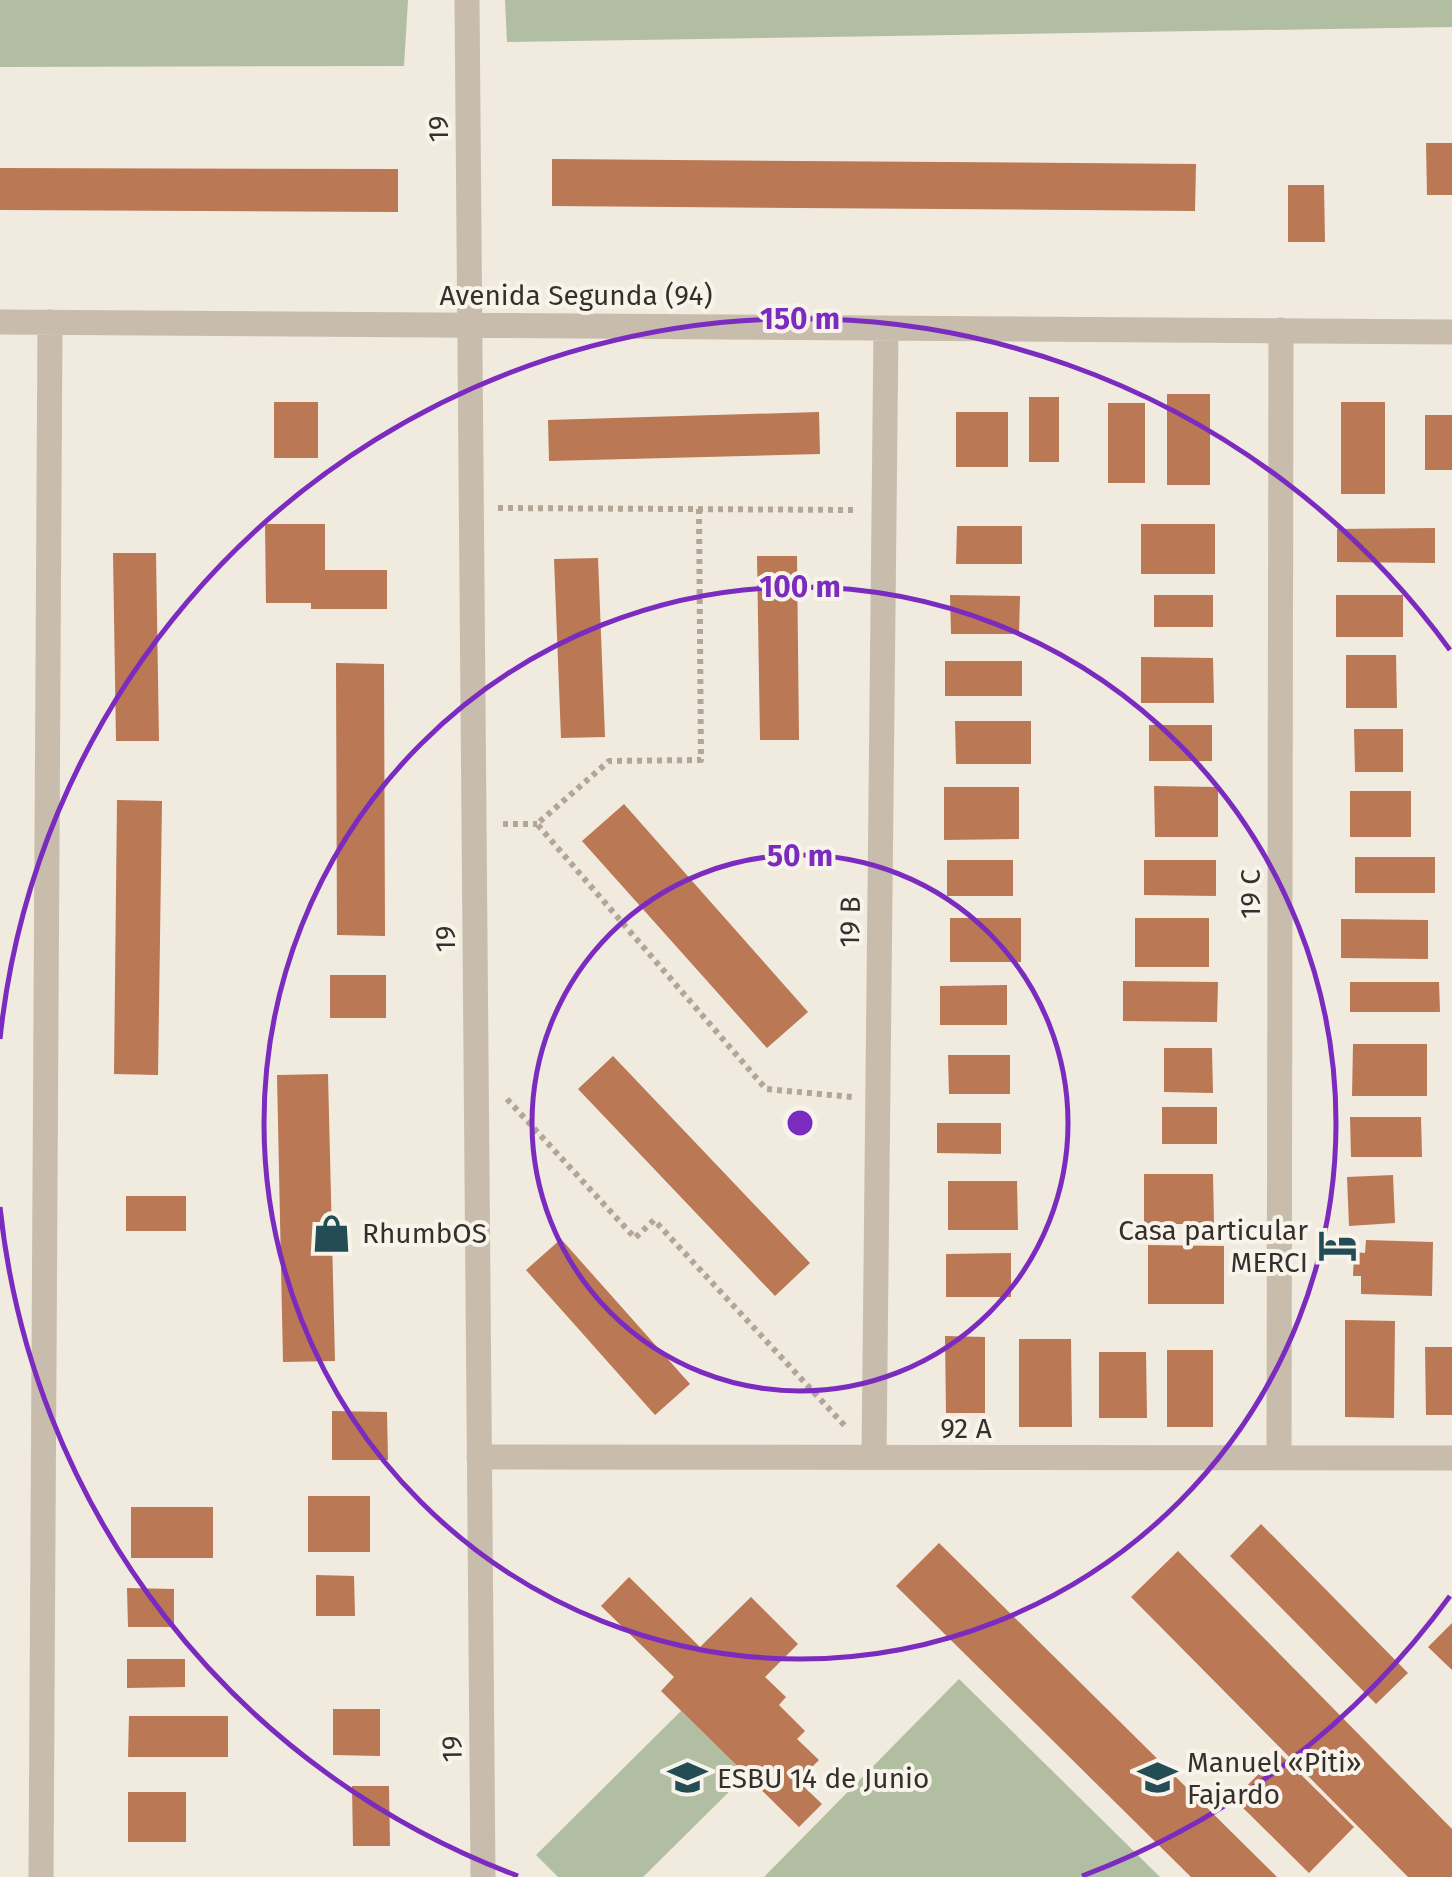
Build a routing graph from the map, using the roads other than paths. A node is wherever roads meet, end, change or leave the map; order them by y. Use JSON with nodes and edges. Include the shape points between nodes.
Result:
{"nodes":[{"id":1,"x":468,"y":0,"type":"edge"},
{"id":2,"x":0,"y":322,"type":"edge"},
{"id":3,"x":50,"y":322,"type":"junction"},
{"id":4,"x":470,"y":324,"type":"junction"},
{"id":5,"x":886,"y":328,"type":"junction"},
{"id":6,"x":1281,"y":330,"type":"junction"},
{"id":7,"x":1452,"y":332,"type":"edge"},
{"id":8,"x":479,"y":1457,"type":"junction"},
{"id":9,"x":874,"y":1458,"type":"junction"},
{"id":10,"x":1280,"y":1458,"type":"junction"},
{"id":11,"x":1452,"y":1458,"type":"edge"},
{"id":12,"x":40,"y":1877,"type":"edge"},
{"id":13,"x":483,"y":1877,"type":"edge"}],
"edges":[{"from":1,"to":4,"type":"street","name":"19"},
{"from":2,"to":3,"type":"street","name":"Avenida Segunda (94)"},
{"from":3,"to":4,"type":"street","name":"Avenida Segunda (94)"},
{"from":3,"to":12,"type":"street"},
{"from":4,"to":5,"type":"street","name":"Avenida Segunda (94)"},
{"from":4,"to":8,"type":"street","name":"19"},
{"from":5,"to":6,"type":"street","name":"Avenida Segunda (94)"},
{"from":5,"to":9,"type":"street","name":"19 B"},
{"from":6,"to":7,"type":"street","name":"Avenida Segunda (94)"},
{"from":6,"to":10,"type":"street","name":"19 C"},
{"from":8,"to":9,"type":"street","name":"92 A"},
{"from":8,"to":13,"type":"street","name":"19"},
{"from":9,"to":10,"type":"street","name":"92 A"},
{"from":10,"to":11,"type":"street","name":"92 A"}]}
